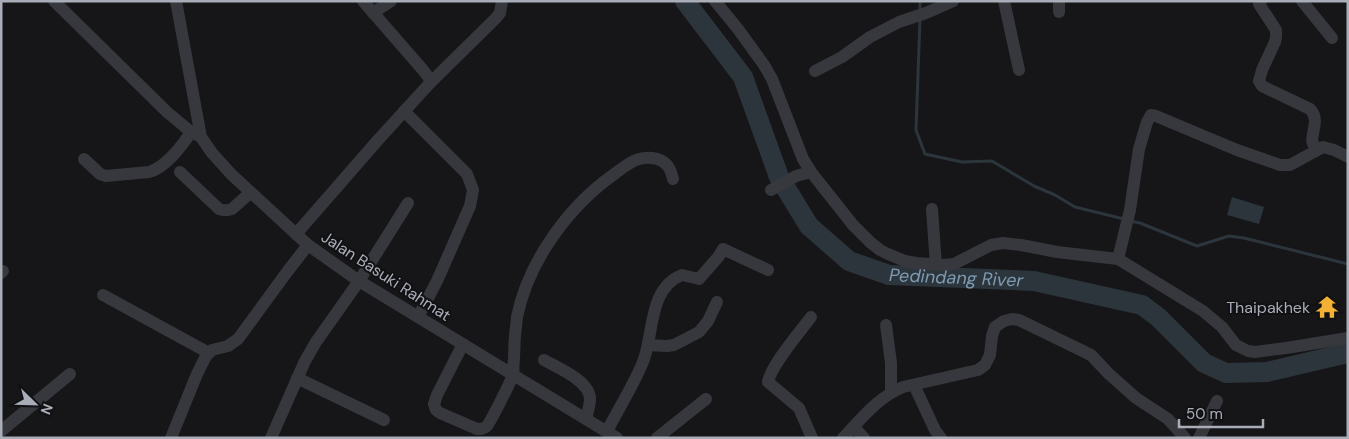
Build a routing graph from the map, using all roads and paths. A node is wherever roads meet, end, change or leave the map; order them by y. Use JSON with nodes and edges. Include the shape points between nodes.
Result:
{"nodes":[{"id":1,"x":54,"y":1,"type":"edge"},
{"id":2,"x":176,"y":1,"type":"edge"},
{"id":3,"x":363,"y":1,"type":"edge"},
{"id":4,"x":391,"y":1,"type":"edge"},
{"id":5,"x":502,"y":1,"type":"edge"},
{"id":6,"x":715,"y":1,"type":"edge"},
{"id":7,"x":953,"y":1,"type":"edge"},
{"id":8,"x":1004,"y":1,"type":"edge"},
{"id":9,"x":1302,"y":1,"type":"edge"},
{"id":10,"x":1258,"y":2,"type":"edge"},
{"id":11,"x":373,"y":13,"type":"junction"},
{"id":12,"x":1332,"y":38,"type":"dead end"},
{"id":13,"x":1019,"y":70,"type":"dead end"},
{"id":14,"x":815,"y":72,"type":"dead end"},
{"id":15,"x":430,"y":83,"type":"junction"},
{"id":16,"x":404,"y":112,"type":"junction"},
{"id":17,"x":196,"y":135,"type":"junction"},
{"id":18,"x":1319,"y":149,"type":"junction"},
{"id":19,"x":1348,"y":157,"type":"edge"},
{"id":20,"x":84,"y":159,"type":"dead end"},
{"id":21,"x":180,"y":172,"type":"dead end"},
{"id":22,"x":811,"y":172,"type":"junction"},
{"id":23,"x":673,"y":179,"type":"dead end"},
{"id":24,"x":771,"y":190,"type":"dead end"},
{"id":25,"x":250,"y":193,"type":"junction"},
{"id":26,"x":408,"y":203,"type":"dead end"},
{"id":27,"x":932,"y":209,"type":"dead end"},
{"id":28,"x":296,"y":234,"type":"junction"},
{"id":29,"x":308,"y":245,"type":"junction"},
{"id":30,"x":1118,"y":259,"type":"junction"},
{"id":31,"x":936,"y":265,"type":"junction"},
{"id":32,"x":768,"y":270,"type":"dead end"},
{"id":33,"x":359,"y":281,"type":"junction"},
{"id":34,"x":103,"y":296,"type":"dead end"},
{"id":35,"x":717,"y":302,"type":"dead end"},
{"id":36,"x":418,"y":317,"type":"junction"},
{"id":37,"x":810,"y":317,"type":"dead end"},
{"id":38,"x":886,"y":325,"type":"dead end"},
{"id":39,"x":1348,"y":338,"type":"edge"},
{"id":40,"x":463,"y":344,"type":"junction"},
{"id":41,"x":648,"y":345,"type":"junction"},
{"id":42,"x":209,"y":353,"type":"junction"},
{"id":43,"x":544,"y":360,"type":"dead end"},
{"id":44,"x":70,"y":374,"type":"dead end"},
{"id":45,"x":512,"y":374,"type":"junction"},
{"id":46,"x":297,"y":378,"type":"junction"},
{"id":47,"x":914,"y":385,"type":"junction"},
{"id":48,"x":891,"y":392,"type":"junction"},
{"id":49,"x":706,"y":399,"type":"dead end"},
{"id":50,"x":1217,"y":401,"type":"dead end"},
{"id":51,"x":586,"y":419,"type":"junction"},
{"id":52,"x":384,"y":420,"type":"dead end"},
{"id":53,"x":854,"y":427,"type":"junction"},
{"id":54,"x":1,"y":431,"type":"edge"},
{"id":55,"x":612,"y":434,"type":"edge"},
{"id":56,"x":170,"y":438,"type":"edge"},
{"id":57,"x":271,"y":438,"type":"edge"},
{"id":58,"x":658,"y":438,"type":"edge"},
{"id":59,"x":812,"y":438,"type":"edge"},
{"id":60,"x":843,"y":438,"type":"edge"},
{"id":61,"x":864,"y":438,"type":"edge"},
{"id":62,"x":941,"y":438,"type":"edge"},
{"id":63,"x":1185,"y":438,"type":"edge"},
{"id":64,"x":1199,"y":438,"type":"edge"}],
"edges":[{"from":1,"to":17,"type":"street","via":[[135,81]]},
{"from":2,"to":17,"type":"street","name":"Jalan Basuki Rahmat"},
{"from":3,"to":11,"type":"street"},
{"from":4,"to":11,"type":"street"},
{"from":5,"to":15,"type":"street","via":[[496,18]]},
{"from":6,"to":22,"type":"street","via":[[772,79]]},
{"from":7,"to":14,"type":"street","via":[[892,25]]},
{"from":8,"to":13,"type":"street"},
{"from":9,"to":12,"type":"street"},
{"from":10,"to":18,"type":"street","via":[[1276,30],[1275,42],[1259,82],[1313,112],[1312,142]]},
{"from":11,"to":15,"type":"street","via":[[423,70]]},
{"from":15,"to":16,"type":"street"},
{"from":16,"to":28,"type":"street"},
{"from":16,"to":36,"type":"street","via":[[467,174],[473,190],[470,206]]},
{"from":17,"to":20,"type":"street","via":[[187,139],[155,171],[106,176]]},
{"from":17,"to":25,"type":"street","name":"Jalan Basuki Rahmat"},
{"from":18,"to":19,"type":"street","via":[[1328,148]]},
{"from":18,"to":30,"type":"street","via":[[1290,165],[1280,164],[1151,116],[1139,149],[1130,210]]},
{"from":21,"to":25,"type":"street","via":[[222,210],[232,209]]},
{"from":22,"to":24,"type":"street","via":[[796,176]]},
{"from":22,"to":31,"type":"street","via":[[853,225],[880,250],[905,261]]},
{"from":23,"to":45,"type":"street","via":[[668,166],[661,160],[640,158],[603,182],[567,216],[544,251],[524,293]]},
{"from":25,"to":28,"type":"street","name":"Jalan Basuki Rahmat"},
{"from":26,"to":33,"type":"street"},
{"from":27,"to":31,"type":"street"},
{"from":28,"to":29,"type":"street","name":"Jalan Basuki Rahmat"},
{"from":29,"to":33,"type":"street","name":"Jalan Basuki Rahmat"},
{"from":29,"to":42,"type":"street","via":[[238,339]]},
{"from":30,"to":31,"type":"street","via":[[1003,243],[954,264]]},
{"from":30,"to":39,"type":"street","via":[[1203,311],[1236,345],[1248,351]]},
{"from":32,"to":41,"type":"street","via":[[723,250],[699,279],[688,275],[676,278],[667,286],[654,311]]},
{"from":33,"to":36,"type":"street","name":"Jalan Basuki Rahmat"},
{"from":33,"to":46,"type":"street","via":[[316,342]]},
{"from":34,"to":42,"type":"street"},
{"from":35,"to":41,"type":"street","via":[[699,332],[674,345]]},
{"from":36,"to":40,"type":"street","name":"Jalan Basuki Rahmat"},
{"from":37,"to":59,"type":"street","via":[[782,355],[768,382],[799,408]]},
{"from":38,"to":48,"type":"street"},
{"from":40,"to":45,"type":"street","name":"Jalan Basuki Rahmat"},
{"from":40,"to":45,"type":"street","via":[[434,401],[440,413],[477,430],[484,428]]},
{"from":41,"to":55,"type":"street"},
{"from":42,"to":56,"type":"street"},
{"from":43,"to":51,"type":"street","via":[[577,379],[587,391],[590,401]]},
{"from":44,"to":54,"type":"street"},
{"from":45,"to":51,"type":"street","name":"Jalan Basuki Rahmat"},
{"from":46,"to":52,"type":"street"},
{"from":46,"to":57,"type":"street"},
{"from":47,"to":48,"type":"street"},
{"from":47,"to":62,"type":"street"},
{"from":47,"to":63,"type":"street","via":[[978,370],[990,355],[995,327],[1004,321],[1019,320],[1090,355],[1136,398],[1168,418]]},
{"from":48,"to":53,"type":"street"},
{"from":49,"to":58,"type":"street"},
{"from":50,"to":64,"type":"street"},
{"from":51,"to":55,"type":"street","name":"Jalan Basuki Rahmat"},
{"from":53,"to":60,"type":"street"},
{"from":53,"to":61,"type":"street"}]}
